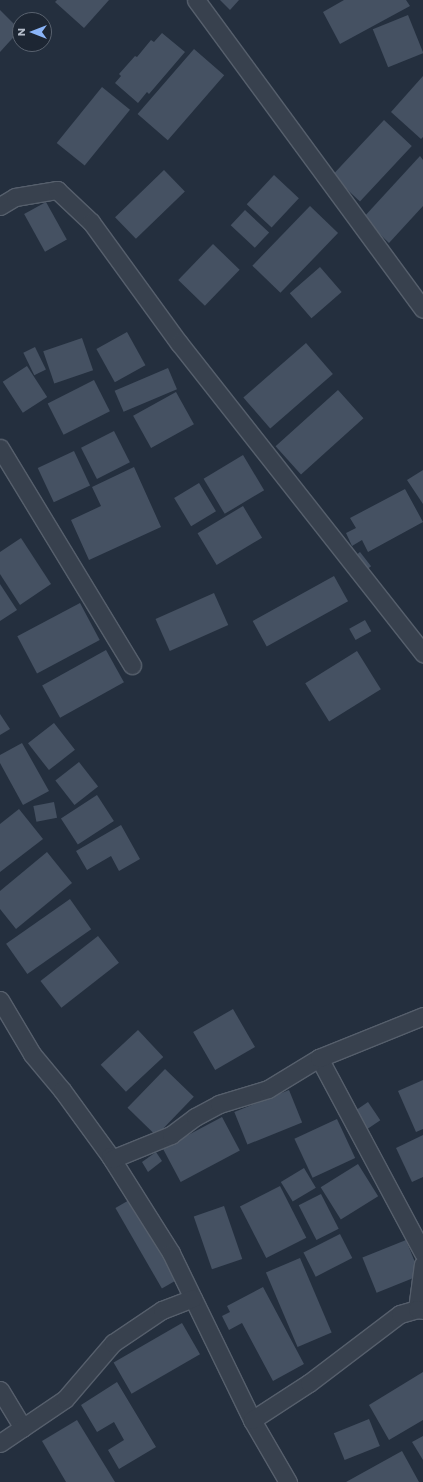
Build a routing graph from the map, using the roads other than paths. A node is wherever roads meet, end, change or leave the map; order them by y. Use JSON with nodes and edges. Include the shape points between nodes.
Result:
{"nodes":[{"id":1,"x":196,"y":0,"type":"edge"},
{"id":2,"x":0,"y":206,"type":"edge"},
{"id":3,"x":423,"y":310,"type":"edge"},
{"id":4,"x":0,"y":448,"type":"edge"},
{"id":5,"x":423,"y":654,"type":"edge"},
{"id":6,"x":132,"y":665,"type":"dead end"},
{"id":7,"x":0,"y":1000,"type":"edge"},
{"id":8,"x":423,"y":1016,"type":"edge"},
{"id":9,"x":319,"y":1058,"type":"junction"},
{"id":10,"x":112,"y":1159,"type":"junction"},
{"id":11,"x":423,"y":1252,"type":"edge"},
{"id":12,"x":423,"y":1264,"type":"edge"},
{"id":13,"x":192,"y":1298,"type":"junction"},
{"id":14,"x":420,"y":1309,"type":"edge"},
{"id":15,"x":0,"y":1390,"type":"edge"},
{"id":16,"x":252,"y":1420,"type":"junction"},
{"id":17,"x":23,"y":1428,"type":"junction"},
{"id":18,"x":0,"y":1444,"type":"edge"},
{"id":19,"x":288,"y":1482,"type":"edge"}],
"edges":[{"from":1,"to":3,"type":"street"},
{"from":2,"to":5,"type":"street","via":[[15,197],[57,190],[91,222],[179,343]]},
{"from":4,"to":6,"type":"street"},
{"from":7,"to":10,"type":"street","via":[[32,1054],[62,1090]]},
{"from":8,"to":9,"type":"street"},
{"from":9,"to":10,"type":"street","via":[[268,1089],[219,1104],[195,1117],[171,1135]]},
{"from":9,"to":11,"type":"street"},
{"from":10,"to":13,"type":"street","via":[[171,1253]]},
{"from":12,"to":14,"type":"street"},
{"from":13,"to":16,"type":"street"},
{"from":13,"to":17,"type":"street","via":[[162,1310],[113,1343],[64,1399]]},
{"from":14,"to":16,"type":"street","via":[[400,1314],[309,1383]]},
{"from":15,"to":17,"type":"street"},
{"from":16,"to":19,"type":"street"},
{"from":17,"to":18,"type":"street"}]}
